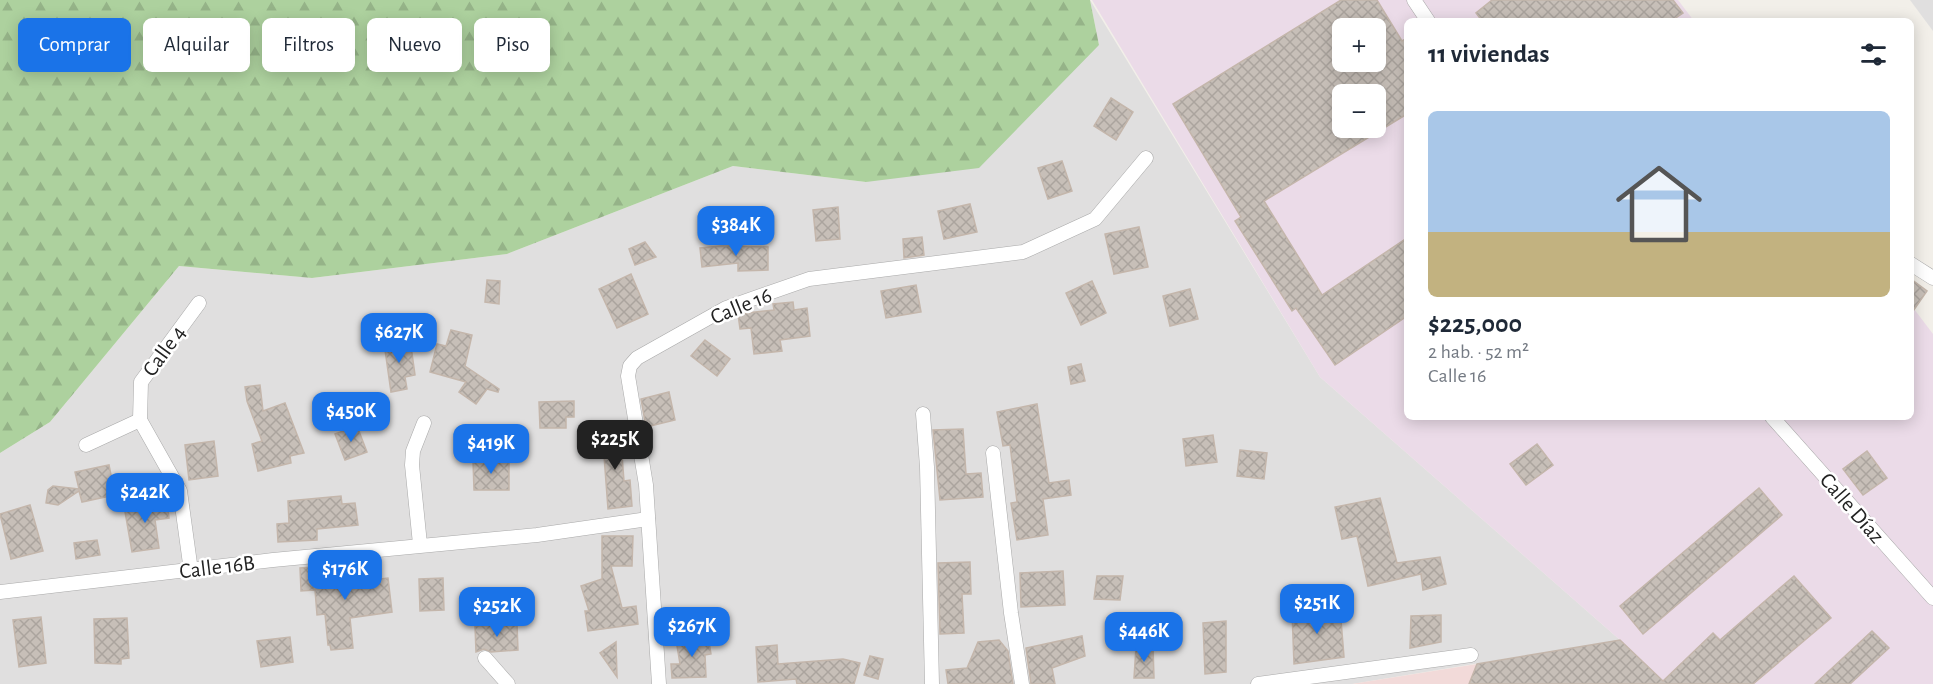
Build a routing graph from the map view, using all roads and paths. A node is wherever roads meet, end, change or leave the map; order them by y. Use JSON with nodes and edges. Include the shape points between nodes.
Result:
{"nodes":[{"id":1,"x":1414,"y":0,"type":"edge"},
{"id":2,"x":1426,"y":18,"type":"edge"},
{"id":3,"x":1146,"y":158,"type":"dead end"},
{"id":4,"x":1914,"y":266,"type":"edge"},
{"id":5,"x":1933,"y":278,"type":"edge"},
{"id":6,"x":199,"y":303,"type":"dead end"},
{"id":7,"x":923,"y":414,"type":"dead end"},
{"id":8,"x":140,"y":420,"type":"junction"},
{"id":9,"x":1775,"y":420,"type":"edge"},
{"id":10,"x":424,"y":423,"type":"dead end"},
{"id":11,"x":86,"y":445,"type":"dead end"},
{"id":12,"x":993,"y":453,"type":"dead end"},
{"id":13,"x":648,"y":519,"type":"junction"},
{"id":14,"x":420,"y":544,"type":"junction"},
{"id":15,"x":191,"y":571,"type":"junction"},
{"id":16,"x":0,"y":592,"type":"edge"},
{"id":17,"x":1933,"y":598,"type":"edge"},
{"id":18,"x":1471,"y":656,"type":"dead end"},
{"id":19,"x":485,"y":657,"type":"dead end"},
{"id":20,"x":508,"y":684,"type":"edge"},
{"id":21,"x":659,"y":684,"type":"edge"},
{"id":22,"x":932,"y":684,"type":"edge"},
{"id":23,"x":1022,"y":684,"type":"edge"},
{"id":24,"x":1258,"y":684,"type":"edge"}],
"edges":[{"from":1,"to":2,"type":"street"},
{"from":3,"to":13,"type":"street","name":"Calle 16","via":[[1095,219],[1023,252],[809,279],[726,308],[637,358],[628,376]]},
{"from":4,"to":5,"type":"street"},
{"from":6,"to":8,"type":"street","name":"Calle 4","via":[[141,382]]},
{"from":7,"to":22,"type":"street"},
{"from":8,"to":11,"type":"street"},
{"from":8,"to":15,"type":"street","via":[[180,491]]},
{"from":9,"to":17,"type":"street","name":"Calle Díaz"},
{"from":10,"to":14,"type":"street","via":[[412,465]]},
{"from":12,"to":23,"type":"street"},
{"from":13,"to":14,"type":"street","name":"Calle 16B","via":[[537,535]]},
{"from":13,"to":21,"type":"street","name":"Calle 16"},
{"from":14,"to":15,"type":"street","name":"Calle 16B"},
{"from":15,"to":16,"type":"street","name":"Calle 16B"},
{"from":18,"to":24,"type":"street"},
{"from":19,"to":20,"type":"street"}]}
